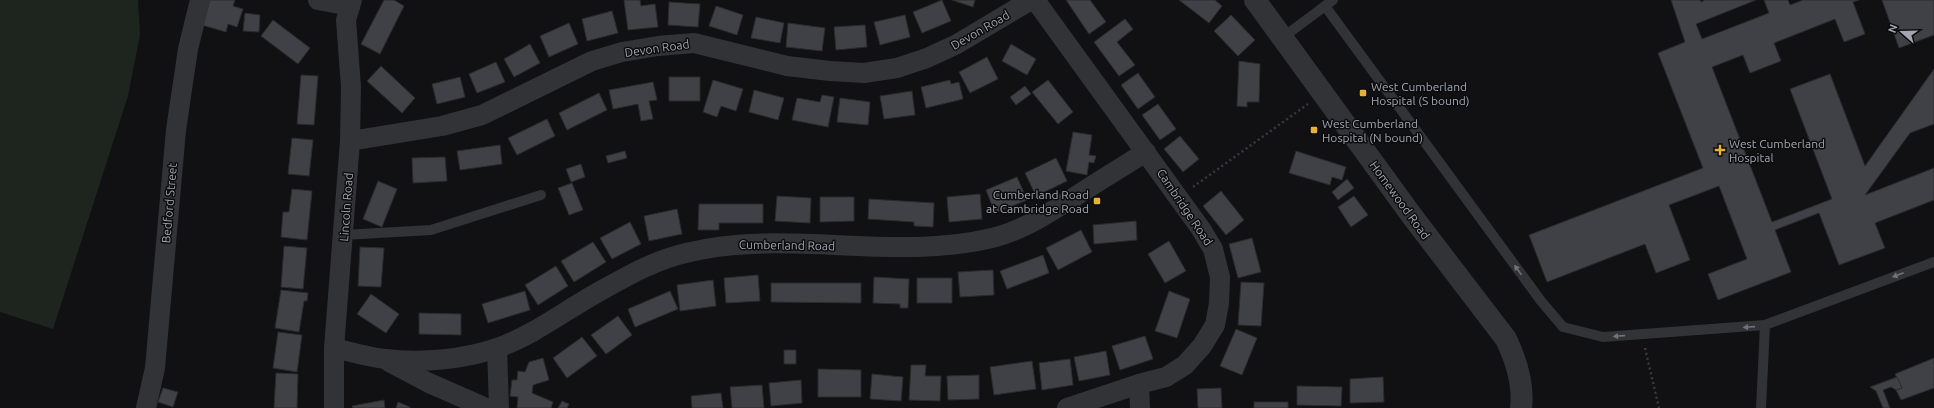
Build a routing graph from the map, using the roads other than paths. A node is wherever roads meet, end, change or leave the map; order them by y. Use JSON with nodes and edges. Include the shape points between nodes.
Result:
{"nodes":[{"id":1,"x":200,"y":0,"type":"edge"},
{"id":2,"x":318,"y":0,"type":"edge"},
{"id":3,"x":1031,"y":0,"type":"edge"},
{"id":4,"x":1035,"y":0,"type":"edge"},
{"id":5,"x":1255,"y":0,"type":"edge"},
{"id":6,"x":346,"y":3,"type":"edge"},
{"id":7,"x":1329,"y":3,"type":"edge"},
{"id":8,"x":1282,"y":38,"type":"junction"},
{"id":9,"x":350,"y":142,"type":"junction"},
{"id":10,"x":1146,"y":152,"type":"junction"},
{"id":11,"x":541,"y":195,"type":"dead end"},
{"id":12,"x":344,"y":235,"type":"junction"},
{"id":13,"x":1934,"y":262,"type":"edge"},
{"id":14,"x":1766,"y":325,"type":"junction"},
{"id":15,"x":334,"y":348,"type":"junction"},
{"id":16,"x":497,"y":348,"type":"junction"},
{"id":17,"x":384,"y":359,"type":"junction"},
{"id":18,"x":1139,"y":384,"type":"junction"},
{"id":19,"x":146,"y":408,"type":"edge"},
{"id":20,"x":334,"y":408,"type":"edge"},
{"id":21,"x":486,"y":408,"type":"edge"},
{"id":22,"x":499,"y":408,"type":"edge"},
{"id":23,"x":1067,"y":408,"type":"edge"},
{"id":24,"x":1140,"y":408,"type":"edge"},
{"id":25,"x":1521,"y":408,"type":"edge"},
{"id":26,"x":1761,"y":408,"type":"edge"}],
"edges":[{"from":1,"to":19,"type":"street","name":"Bedford Street","via":[[188,49],[176,130],[155,368]]},
{"from":2,"to":6,"type":"street"},
{"from":3,"to":9,"type":"street","name":"Devon Road","via":[[957,44],[897,68],[864,73],[830,71],[787,66],[694,43],[658,46],[622,52],[592,61],[482,115],[442,126]]},
{"from":4,"to":10,"type":"street","name":"Cambridge Road"},
{"from":5,"to":8,"type":"street","name":"Homewood Road"},
{"from":6,"to":9,"type":"street","name":"Lincoln Road","via":[[351,88]]},
{"from":7,"to":8,"type":"lane"},
{"from":14,"to":7,"type":"lane","one_way":true,"via":[[1603,337],[1563,327],[1541,301]]},
{"from":8,"to":25,"type":"street","name":"Homewood Road","via":[[1506,339],[1518,371]]},
{"from":9,"to":12,"type":"street","name":"Lincoln Road"},
{"from":10,"to":16,"type":"street","name":"Cumberland Road","via":[[1030,224],[994,238],[921,248],[731,244],[685,253],[652,264],[618,281],[531,333]]},
{"from":10,"to":18,"type":"street","name":"Cambridge Road","via":[[1213,249],[1220,277],[1215,325],[1202,346],[1185,364],[1166,377]]},
{"from":11,"to":12,"type":"lane","via":[[431,230]]},
{"from":12,"to":15,"type":"street","name":"Lincoln Road"},
{"from":13,"to":14,"type":"lane","one_way":true},
{"from":14,"to":26,"type":"lane"},
{"from":15,"to":17,"type":"street","name":"Cumberland Road"},
{"from":15,"to":20,"type":"street","name":"Lincoln Road"},
{"from":16,"to":17,"type":"street","name":"Cumberland Road","via":[[465,356],[436,359]]},
{"from":16,"to":22,"type":"street"},
{"from":17,"to":21,"type":"street","via":[[429,383]]},
{"from":18,"to":23,"type":"street","name":"Cambridge Road"},
{"from":18,"to":24,"type":"street"}]}
